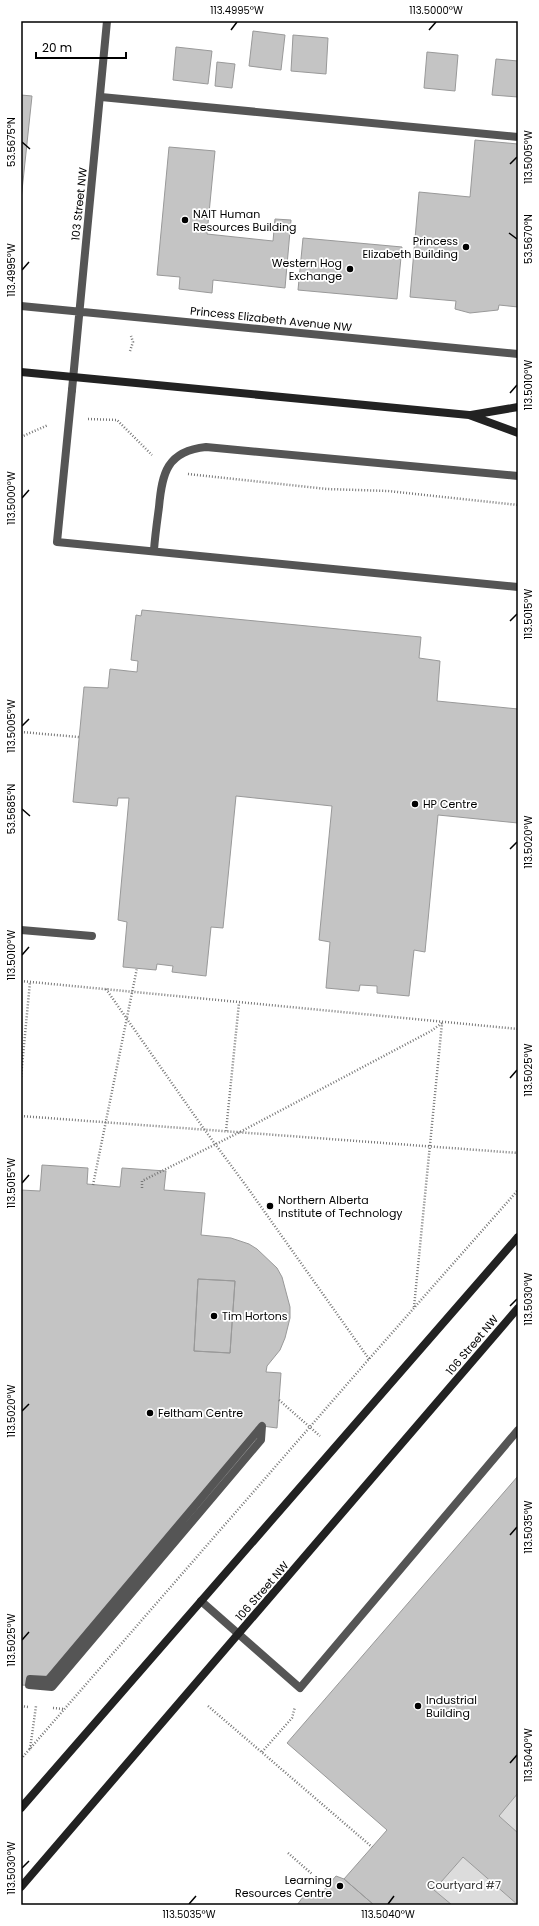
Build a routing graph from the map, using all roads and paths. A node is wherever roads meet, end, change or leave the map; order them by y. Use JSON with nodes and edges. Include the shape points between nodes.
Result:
{"nodes":[{"id":1,"x":107,"y":21,"type":"edge"},
{"id":2,"x":100,"y":97,"type":"junction"},
{"id":3,"x":518,"y":137,"type":"edge"},
{"id":4,"x":21,"y":306,"type":"edge"},
{"id":5,"x":80,"y":311,"type":"junction"},
{"id":6,"x":130,"y":332,"type":"dead end"},
{"id":7,"x":130,"y":351,"type":"dead end"},
{"id":8,"x":518,"y":354,"type":"edge"},
{"id":9,"x":21,"y":372,"type":"edge"},
{"id":10,"x":73,"y":376,"type":"junction"},
{"id":11,"x":518,"y":407,"type":"edge"},
{"id":12,"x":469,"y":415,"type":"junction"},
{"id":13,"x":69,"y":418,"type":"junction"},
{"id":14,"x":518,"y":432,"type":"edge"},
{"id":15,"x":21,"y":437,"type":"edge"},
{"id":16,"x":167,"y":466,"type":"junction"},
{"id":17,"x":518,"y":476,"type":"edge"},
{"id":18,"x":518,"y":505,"type":"edge"},
{"id":19,"x":154,"y":550,"type":"junction"},
{"id":20,"x":518,"y":587,"type":"edge"},
{"id":21,"x":21,"y":732,"type":"edge"},
{"id":22,"x":79,"y":737,"type":"dead end"},
{"id":23,"x":21,"y":930,"type":"edge"},
{"id":24,"x":92,"y":936,"type":"dead end"},
{"id":25,"x":137,"y":968,"type":"dead end"},
{"id":26,"x":21,"y":981,"type":"edge"},
{"id":27,"x":30,"y":982,"type":"junction"},
{"id":28,"x":106,"y":990,"type":"junction"},
{"id":29,"x":239,"y":1002,"type":"junction"},
{"id":30,"x":442,"y":1023,"type":"junction"},
{"id":31,"x":518,"y":1029,"type":"edge"},
{"id":32,"x":21,"y":1077,"type":"edge"},
{"id":33,"x":21,"y":1116,"type":"edge"},
{"id":34,"x":204,"y":1129,"type":"junction"},
{"id":35,"x":226,"y":1131,"type":"junction"},
{"id":36,"x":240,"y":1132,"type":"junction"},
{"id":37,"x":215,"y":1144,"type":"junction"},
{"id":38,"x":430,"y":1147,"type":"junction"},
{"id":39,"x":518,"y":1153,"type":"edge"},
{"id":40,"x":93,"y":1185,"type":"dead end"},
{"id":41,"x":142,"y":1188,"type":"dead end"},
{"id":42,"x":518,"y":1190,"type":"edge"},
{"id":43,"x":518,"y":1237,"type":"edge"},
{"id":44,"x":413,"y":1308,"type":"junction"},
{"id":45,"x":518,"y":1308,"type":"edge"},
{"id":46,"x":369,"y":1359,"type":"junction"},
{"id":47,"x":279,"y":1400,"type":"dead end"},
{"id":48,"x":310,"y":1426,"type":"junction"},
{"id":49,"x":518,"y":1430,"type":"edge"},
{"id":50,"x":201,"y":1601,"type":"junction"},
{"id":51,"x":239,"y":1635,"type":"junction"},
{"id":52,"x":40,"y":1686,"type":"junction"},
{"id":53,"x":300,"y":1688,"type":"junction"},
{"id":54,"x":208,"y":1706,"type":"dead end"},
{"id":55,"x":30,"y":1749,"type":"junction"},
{"id":56,"x":262,"y":1752,"type":"junction"},
{"id":57,"x":21,"y":1759,"type":"edge"},
{"id":58,"x":21,"y":1808,"type":"edge"},
{"id":59,"x":372,"y":1847,"type":"dead end"},
{"id":60,"x":288,"y":1853,"type":"dead end"},
{"id":61,"x":312,"y":1874,"type":"dead end"},
{"id":62,"x":21,"y":1888,"type":"edge"}],
"edges":[{"from":1,"to":2,"type":"street","name":"103 Street NW"},
{"from":2,"to":3,"type":"street"},
{"from":2,"to":5,"type":"street","name":"103 Street NW"},
{"from":4,"to":5,"type":"street","name":"Princess Elizabeth Avenue NW"},
{"from":5,"to":8,"type":"street","name":"Princess Elizabeth Avenue NW"},
{"from":5,"to":10,"type":"street","name":"103 Street NW"},
{"from":6,"to":7,"type":"path","via":[[133,342]]},
{"from":9,"to":10,"type":"main road"},
{"from":10,"to":12,"type":"main road"},
{"from":10,"to":13,"type":"street","name":"103 Street NW"},
{"from":11,"to":12,"type":"main road"},
{"from":12,"to":14,"type":"main road"},
{"from":13,"to":15,"type":"path"},
{"from":13,"to":16,"type":"path","via":[[117,420],[151,454]]},
{"from":13,"to":19,"type":"street","name":"103 Street NW","via":[[57,542]]},
{"from":16,"to":17,"type":"street","via":[[183,453],[206,448]]},
{"from":16,"to":18,"type":"path","via":[[186,474]]},
{"from":16,"to":19,"type":"street","via":[[161,482]]},
{"from":19,"to":20,"type":"street"},
{"from":21,"to":22,"type":"path"},
{"from":23,"to":24,"type":"street"},
{"from":25,"to":40,"type":"path","bridge":true},
{"from":26,"to":27,"type":"path"},
{"from":27,"to":28,"type":"path"},
{"from":27,"to":32,"type":"path"},
{"from":28,"to":29,"type":"path"},
{"from":28,"to":34,"type":"path"},
{"from":29,"to":30,"type":"path"},
{"from":29,"to":35,"type":"path"},
{"from":30,"to":31,"type":"path"},
{"from":30,"to":36,"type":"path"},
{"from":30,"to":38,"type":"path"},
{"from":33,"to":34,"type":"path"},
{"from":34,"to":35,"type":"path"},
{"from":34,"to":37,"type":"path"},
{"from":35,"to":36,"type":"path"},
{"from":36,"to":37,"type":"path"},
{"from":36,"to":38,"type":"path"},
{"from":37,"to":41,"type":"path","via":[[142,1181]]},
{"from":37,"to":46,"type":"path"},
{"from":38,"to":39,"type":"path"},
{"from":38,"to":44,"type":"path"},
{"from":42,"to":44,"type":"path"},
{"from":43,"to":50,"type":"main road"},
{"from":44,"to":46,"type":"path"},
{"from":45,"to":51,"type":"main road","name":"106 Street NW"},
{"from":46,"to":48,"type":"path"},
{"from":47,"to":48,"type":"path"},
{"from":48,"to":55,"type":"path"},
{"from":49,"to":53,"type":"street"},
{"from":50,"to":51,"type":"street"},
{"from":50,"to":58,"type":"main road"},
{"from":51,"to":53,"type":"street"},
{"from":51,"to":62,"type":"main road","name":"106 Street NW"},
{"from":52,"to":52,"type":"street","via":[[30,1686],[30,1678],[48,1680],[262,1426],[261,1440],[52,1687]]},
{"from":52,"to":55,"type":"path"},
{"from":53,"to":56,"type":"path","via":[[292,1718]]},
{"from":54,"to":56,"type":"path"},
{"from":55,"to":57,"type":"path"},
{"from":56,"to":59,"type":"path"},
{"from":60,"to":61,"type":"path"}]}
